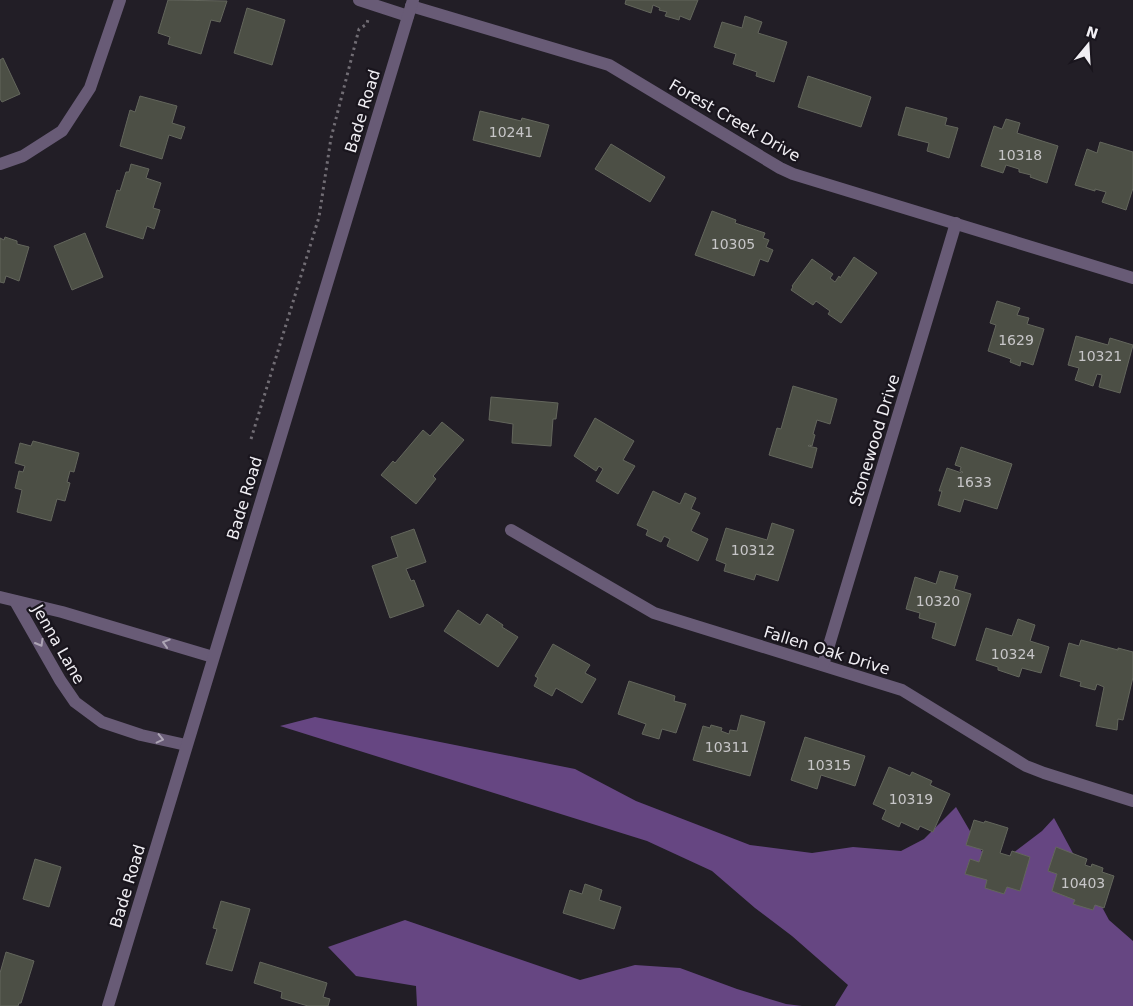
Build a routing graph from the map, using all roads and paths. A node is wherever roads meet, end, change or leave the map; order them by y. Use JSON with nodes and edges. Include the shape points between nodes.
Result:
{"nodes":[{"id":1,"x":120,"y":0,"type":"edge"},
{"id":2,"x":359,"y":0,"type":"edge"},
{"id":3,"x":410,"y":7,"type":"edge"},
{"id":4,"x":367,"y":24,"type":"dead end"},
{"id":5,"x":0,"y":164,"type":"edge"},
{"id":6,"x":956,"y":224,"type":"junction"},
{"id":7,"x":1133,"y":278,"type":"edge"},
{"id":8,"x":251,"y":439,"type":"dead end"},
{"id":9,"x":511,"y":530,"type":"dead end"},
{"id":10,"x":0,"y":597,"type":"edge"},
{"id":11,"x":16,"y":601,"type":"junction"},
{"id":12,"x":213,"y":657,"type":"junction"},
{"id":13,"x":823,"y":665,"type":"junction"},
{"id":14,"x":186,"y":745,"type":"junction"},
{"id":15,"x":1133,"y":801,"type":"edge"},
{"id":16,"x":108,"y":1006,"type":"edge"}],
"edges":[{"from":1,"to":5,"type":"street","via":[[90,88],[62,131],[23,156]]},
{"from":2,"to":3,"type":"street","name":"Forest Creek Drive"},
{"from":3,"to":6,"type":"street","name":"Forest Creek Drive","via":[[609,66],[793,174]]},
{"from":3,"to":12,"type":"street","name":"Bade Road"},
{"from":4,"to":8,"type":"path","via":[[358,29],[330,138],[320,217]]},
{"from":6,"to":7,"type":"street","name":"Forest Creek Drive"},
{"from":6,"to":13,"type":"street","name":"Stonewood Drive"},
{"from":9,"to":13,"type":"street","name":"Fallen Oak Drive","via":[[654,613]]},
{"from":10,"to":11,"type":"street","name":"Jenna Lane"},
{"from":12,"to":11,"type":"street","name":"Jenna Lane","one_way":true},
{"from":11,"to":14,"type":"street","name":"Jenna Lane","one_way":true,"via":[[75,702],[102,722]]},
{"from":12,"to":14,"type":"street","name":"Bade Road"},
{"from":13,"to":15,"type":"street","name":"Fallen Oak Drive","via":[[902,690],[1036,771]]},
{"from":14,"to":16,"type":"street","name":"Bade Road"}]}
